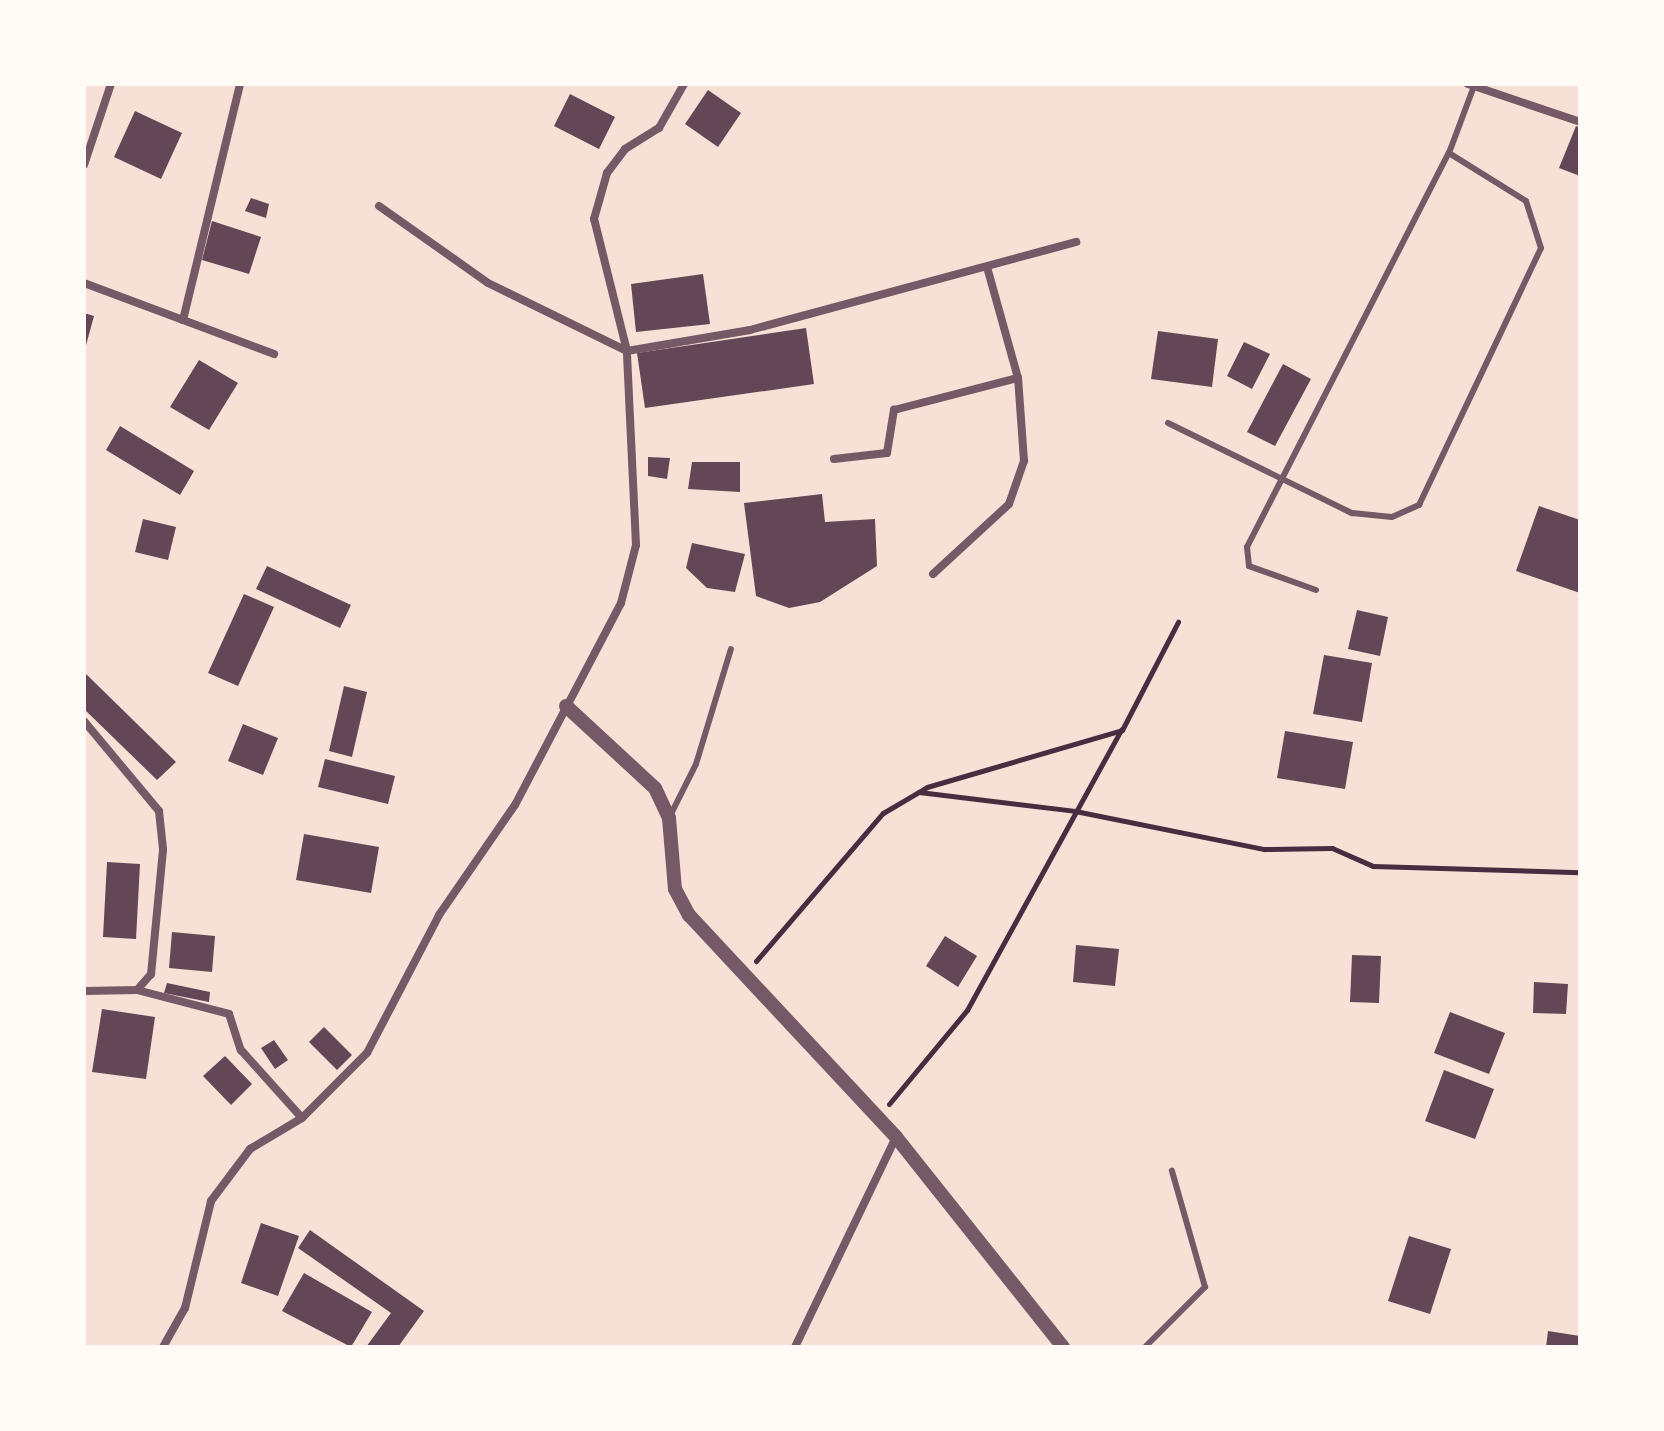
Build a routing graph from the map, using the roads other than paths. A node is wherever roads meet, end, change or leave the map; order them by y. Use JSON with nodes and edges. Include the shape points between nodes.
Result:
{"nodes":[{"id":1,"x":111,"y":84,"type":"edge"},
{"id":2,"x":240,"y":84,"type":"edge"},
{"id":3,"x":684,"y":84,"type":"edge"},
{"id":4,"x":1471,"y":85,"type":"edge"},
{"id":5,"x":1580,"y":122,"type":"edge"},
{"id":6,"x":87,"y":146,"type":"edge"},
{"id":7,"x":1449,"y":153,"type":"junction"},
{"id":8,"x":84,"y":165,"type":"edge"},
{"id":9,"x":379,"y":206,"type":"dead end"},
{"id":10,"x":1076,"y":242,"type":"dead end"},
{"id":11,"x":987,"y":267,"type":"junction"},
{"id":12,"x":84,"y":283,"type":"edge"},
{"id":13,"x":183,"y":320,"type":"junction"},
{"id":14,"x":627,"y":351,"type":"junction"},
{"id":15,"x":274,"y":354,"type":"dead end"},
{"id":16,"x":1018,"y":378,"type":"junction"},
{"id":17,"x":1168,"y":423,"type":"dead end"},
{"id":18,"x":834,"y":459,"type":"dead end"},
{"id":19,"x":1283,"y":478,"type":"junction"},
{"id":20,"x":933,"y":574,"type":"dead end"},
{"id":21,"x":1316,"y":590,"type":"dead end"},
{"id":22,"x":731,"y":649,"type":"dead end"},
{"id":23,"x":566,"y":706,"type":"junction"},
{"id":24,"x":84,"y":721,"type":"edge"},
{"id":25,"x":669,"y":818,"type":"junction"},
{"id":26,"x":137,"y":990,"type":"junction"},
{"id":27,"x":84,"y":991,"type":"edge"},
{"id":28,"x":302,"y":1118,"type":"junction"},
{"id":29,"x":896,"y":1137,"type":"junction"},
{"id":30,"x":1172,"y":1171,"type":"dead end"},
{"id":31,"x":163,"y":1347,"type":"edge"},
{"id":32,"x":795,"y":1347,"type":"edge"},
{"id":33,"x":1063,"y":1347,"type":"edge"},
{"id":34,"x":1145,"y":1347,"type":"edge"}],
"edges":[{"from":1,"to":6,"type":"street"},
{"from":2,"to":13,"type":"street"},
{"from":3,"to":14,"type":"street","via":[[659,128],[625,149],[599,190],[594,219]]},
{"from":4,"to":5,"type":"street"},
{"from":4,"to":7,"type":"lane"},
{"from":6,"to":8,"type":"street"},
{"from":7,"to":19,"type":"lane"},
{"from":7,"to":19,"type":"lane","via":[[1526,201],[1541,248],[1419,505],[1392,517],[1352,513]]},
{"from":9,"to":14,"type":"street","via":[[488,283]]},
{"from":10,"to":11,"type":"street"},
{"from":11,"to":14,"type":"street","via":[[750,330]]},
{"from":11,"to":16,"type":"street"},
{"from":12,"to":13,"type":"street"},
{"from":13,"to":15,"type":"street"},
{"from":14,"to":23,"type":"street","via":[[636,545],[621,603]]},
{"from":16,"to":18,"type":"street","via":[[894,410],[887,453]]},
{"from":16,"to":20,"type":"street","via":[[1024,461],[1009,504]]},
{"from":17,"to":19,"type":"lane"},
{"from":19,"to":21,"type":"lane","via":[[1247,547],[1249,566]]},
{"from":22,"to":25,"type":"lane","via":[[696,764]]},
{"from":23,"to":25,"type":"street","via":[[636,764]]},
{"from":23,"to":28,"type":"street","via":[[515,805],[439,915],[367,1053]]},
{"from":24,"to":26,"type":"street","via":[[159,811],[163,850],[151,974]]},
{"from":25,"to":29,"type":"street","via":[[675,889],[689,915]]},
{"from":26,"to":27,"type":"street"},
{"from":26,"to":28,"type":"street","via":[[229,1014],[241,1050]]},
{"from":28,"to":31,"type":"street","via":[[250,1149],[211,1201],[185,1308]]},
{"from":29,"to":32,"type":"street"},
{"from":29,"to":33,"type":"street"},
{"from":30,"to":34,"type":"lane","via":[[1205,1287]]}]}
